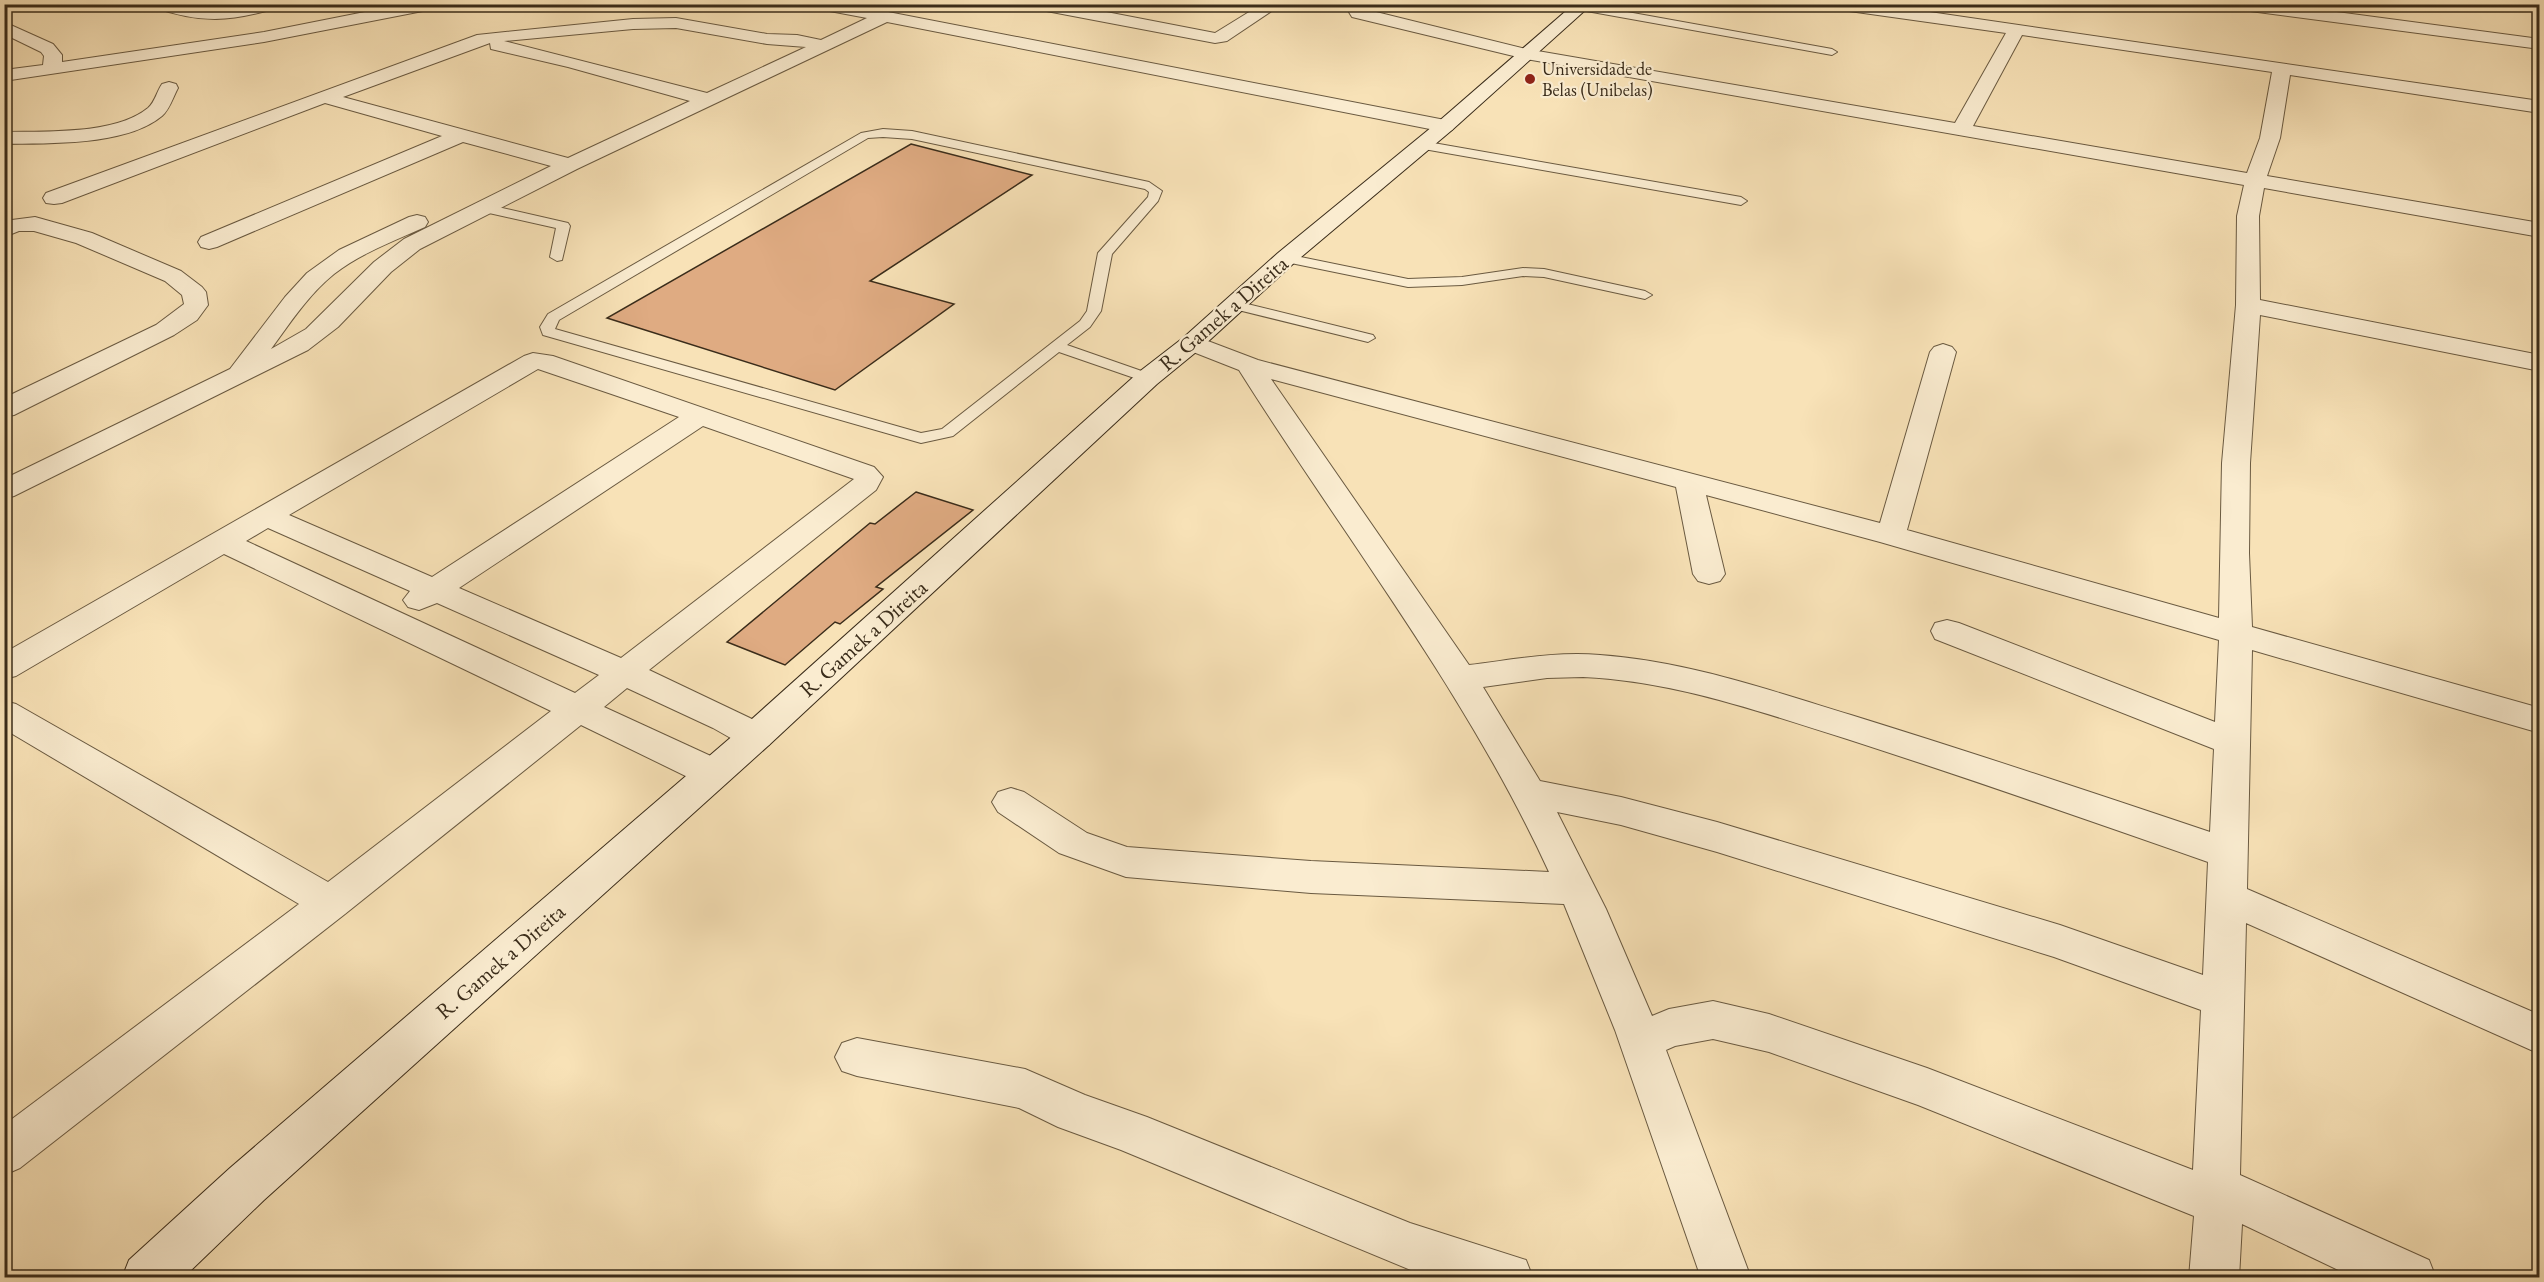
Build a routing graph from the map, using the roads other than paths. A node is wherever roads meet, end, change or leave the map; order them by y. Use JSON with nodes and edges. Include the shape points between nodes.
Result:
{"nodes":[{"id":1,"x":159,"y":4,"type":"edge"},
{"id":2,"x":274,"y":4,"type":"edge"},
{"id":3,"x":433,"y":4,"type":"edge"},
{"id":4,"x":819,"y":4,"type":"edge"},
{"id":5,"x":1036,"y":4,"type":"edge"},
{"id":6,"x":1274,"y":4,"type":"edge"},
{"id":7,"x":1352,"y":4,"type":"edge"},
{"id":8,"x":1835,"y":4,"type":"edge"},
{"id":9,"x":2235,"y":4,"type":"edge"},
{"id":10,"x":1582,"y":6,"type":"edge"},
{"id":11,"x":922,"y":8,"type":"dead end"},
{"id":12,"x":383,"y":9,"type":"edge"},
{"id":13,"x":857,"y":12,"type":"junction"},
{"id":14,"x":889,"y":14,"type":"edge"},
{"id":15,"x":676,"y":23,"type":"junction"},
{"id":16,"x":4,"y":27,"type":"edge"},
{"id":17,"x":2017,"y":29,"type":"junction"},
{"id":18,"x":477,"y":40,"type":"junction"},
{"id":19,"x":625,"y":43,"type":"dead end"},
{"id":20,"x":2540,"y":44,"type":"edge"},
{"id":21,"x":772,"y":45,"type":"junction"},
{"id":22,"x":799,"y":48,"type":"junction"},
{"id":23,"x":604,"y":51,"type":"dead end"},
{"id":24,"x":1832,"y":52,"type":"dead end"},
{"id":25,"x":1526,"y":54,"type":"junction"},
{"id":26,"x":573,"y":63,"type":"junction"},
{"id":27,"x":2282,"y":68,"type":"junction"},
{"id":28,"x":52,"y":70,"type":"junction"},
{"id":29,"x":4,"y":76,"type":"edge"},
{"id":30,"x":169,"y":88,"type":"dead end"},
{"id":31,"x":686,"y":95,"type":"junction"},
{"id":32,"x":327,"y":98,"type":"junction"},
{"id":33,"x":711,"y":100,"type":"junction"},
{"id":34,"x":2540,"y":107,"type":"edge"},
{"id":35,"x":1961,"y":130,"type":"junction"},
{"id":36,"x":461,"y":135,"type":"junction"},
{"id":37,"x":1434,"y":135,"type":"junction"},
{"id":38,"x":4,"y":138,"type":"edge"},
{"id":39,"x":549,"y":159,"type":"junction"},
{"id":40,"x":570,"y":165,"type":"junction"},
{"id":41,"x":2255,"y":181,"type":"junction"},
{"id":42,"x":54,"y":198,"type":"dead end"},
{"id":43,"x":1741,"y":201,"type":"dead end"},
{"id":44,"x":485,"y":208,"type":"junction"},
{"id":45,"x":4,"y":230,"type":"edge"},
{"id":46,"x":2540,"y":230,"type":"edge"},
{"id":47,"x":209,"y":242,"type":"dead end"},
{"id":48,"x":557,"y":257,"type":"dead end"},
{"id":49,"x":1287,"y":258,"type":"junction"},
{"id":50,"x":1645,"y":295,"type":"dead end"},
{"id":51,"x":1235,"y":305,"type":"junction"},
{"id":52,"x":2248,"y":305,"type":"junction"},
{"id":53,"x":1368,"y":338,"type":"dead end"},
{"id":54,"x":1192,"y":343,"type":"junction"},
{"id":55,"x":1058,"y":347,"type":"junction"},
{"id":56,"x":1943,"y":352,"type":"dead end"},
{"id":57,"x":2540,"y":363,"type":"edge"},
{"id":58,"x":1249,"y":365,"type":"junction"},
{"id":59,"x":238,"y":375,"type":"junction"},
{"id":60,"x":1148,"y":378,"type":"junction"},
{"id":61,"x":4,"y":409,"type":"edge"},
{"id":62,"x":698,"y":417,"type":"junction"},
{"id":63,"x":1689,"y":482,"type":"junction"},
{"id":64,"x":4,"y":490,"type":"edge"},
{"id":65,"x":266,"y":516,"type":"junction"},
{"id":66,"x":1891,"y":535,"type":"junction"},
{"id":67,"x":222,"y":541,"type":"junction"},
{"id":68,"x":1709,"y":574,"type":"dead end"},
{"id":69,"x":434,"y":590,"type":"junction"},
{"id":70,"x":388,"y":620,"type":"junction"},
{"id":71,"x":1947,"y":631,"type":"dead end"},
{"id":72,"x":2236,"y":634,"type":"junction"},
{"id":73,"x":4,"y":668,"type":"edge"},
{"id":74,"x":625,"y":673,"type":"junction"},
{"id":75,"x":1460,"y":678,"type":"junction"},
{"id":76,"x":578,"y":709,"type":"junction"},
{"id":77,"x":4,"y":713,"type":"edge"},
{"id":78,"x":2540,"y":721,"type":"edge"},
{"id":79,"x":756,"y":736,"type":"junction"},
{"id":80,"x":2231,"y":742,"type":"junction"},
{"id":81,"x":713,"y":773,"type":"junction"},
{"id":82,"x":1528,"y":792,"type":"junction"},
{"id":83,"x":1011,"y":802,"type":"dead end"},
{"id":84,"x":2229,"y":854,"type":"junction"},
{"id":85,"x":1576,"y":889,"type":"junction"},
{"id":86,"x":2228,"y":898,"type":"junction"},
{"id":87,"x":331,"y":903,"type":"junction"},
{"id":88,"x":2223,"y":1000,"type":"junction"},
{"id":89,"x":2540,"y":1035,"type":"edge"},
{"id":90,"x":1641,"y":1041,"type":"junction"},
{"id":91,"x":857,"y":1057,"type":"dead end"},
{"id":92,"x":4,"y":1153,"type":"edge"},
{"id":93,"x":2217,"y":1195,"type":"junction"},
{"id":94,"x":158,"y":1275,"type":"edge"},
{"id":95,"x":1508,"y":1278,"type":"edge"},
{"id":96,"x":1726,"y":1278,"type":"edge"},
{"id":97,"x":2214,"y":1278,"type":"edge"},
{"id":98,"x":2411,"y":1278,"type":"edge"}],
"edges":[{"from":1,"to":2,"type":"street","via":[[206,17],[248,13]]},
{"from":3,"to":12,"type":"street"},
{"from":4,"to":13,"type":"street"},
{"from":5,"to":6,"type":"street","via":[[1215,38]]},
{"from":7,"to":25,"type":"street","via":[[1358,13]]},
{"from":8,"to":17,"type":"street"},
{"from":9,"to":20,"type":"street"},
{"from":10,"to":24,"type":"lane"},
{"from":10,"to":25,"type":"street","name":"R. Gamek a Direita"},
{"from":11,"to":14,"type":"street"},
{"from":12,"to":28,"type":"street","via":[[264,37]]},
{"from":13,"to":14,"type":"street"},
{"from":13,"to":22,"type":"street"},
{"from":14,"to":22,"type":"street","via":[[823,46]]},
{"from":14,"to":37,"type":"street"},
{"from":15,"to":18,"type":"street","via":[[520,33]]},
{"from":15,"to":19,"type":"street"},
{"from":15,"to":21,"type":"street"},
{"from":16,"to":28,"type":"street","via":[[47,48],[53,55]]},
{"from":17,"to":27,"type":"street"},
{"from":17,"to":35,"type":"street"},
{"from":18,"to":26,"type":"street"},
{"from":18,"to":32,"type":"street"},
{"from":21,"to":22,"type":"street"},
{"from":21,"to":31,"type":"street"},
{"from":22,"to":33,"type":"street"},
{"from":23,"to":26,"type":"street"},
{"from":25,"to":35,"type":"street"},
{"from":25,"to":37,"type":"street","name":"R. Gamek a Direita"},
{"from":26,"to":31,"type":"street"},
{"from":27,"to":34,"type":"street"},
{"from":27,"to":41,"type":"street","via":[[2270,138]]},
{"from":28,"to":29,"type":"street"},
{"from":30,"to":38,"type":"street","via":[[159,109],[138,122],[74,136]]},
{"from":31,"to":33,"type":"street"},
{"from":31,"to":39,"type":"street"},
{"from":32,"to":36,"type":"street"},
{"from":32,"to":42,"type":"street"},
{"from":33,"to":40,"type":"street"},
{"from":35,"to":41,"type":"street"},
{"from":36,"to":39,"type":"street"},
{"from":36,"to":47,"type":"street"},
{"from":37,"to":43,"type":"lane"},
{"from":37,"to":49,"type":"street","name":"R. Gamek a Direita"},
{"from":39,"to":40,"type":"street"},
{"from":39,"to":59,"type":"street","via":[[345,256],[326,269]]},
{"from":40,"to":44,"type":"street"},
{"from":41,"to":46,"type":"street"},
{"from":41,"to":52,"type":"street","via":[[2248,216]]},
{"from":44,"to":48,"type":"lane","via":[[563,226]]},
{"from":44,"to":59,"type":"street","via":[[400,251],[316,335]]},
{"from":45,"to":61,"type":"street","via":[[35,224],[84,238],[173,276],[194,292],[196,305],[165,330]]},
{"from":49,"to":50,"type":"lane","via":[[1408,283],[1544,273]]},
{"from":49,"to":51,"type":"street","name":"R. Gamek a Direita"},
{"from":51,"to":53,"type":"lane"},
{"from":51,"to":54,"type":"street","name":"R. Gamek a Direita"},
{"from":52,"to":57,"type":"street"},
{"from":52,"to":72,"type":"street","via":[[2236,463]]},
{"from":54,"to":58,"type":"street"},
{"from":54,"to":60,"type":"street","name":"R. Gamek a Direita"},
{"from":55,"to":55,"type":"lane","via":[[947,433],[921,438],[548,332],[547,327],[553,317],[865,135],[883,133],[912,135],[1149,186],[1156,191],[1105,253],[1094,311]]},
{"from":55,"to":60,"type":"lane"},
{"from":56,"to":66,"type":"street"},
{"from":58,"to":63,"type":"street"},
{"from":58,"to":75,"type":"street"},
{"from":59,"to":64,"type":"street"},
{"from":60,"to":79,"type":"street","name":"R. Gamek a Direita"},
{"from":62,"to":65,"type":"street","via":[[544,361],[533,361]]},
{"from":62,"to":69,"type":"street"},
{"from":62,"to":74,"type":"street","via":[[869,477]]},
{"from":63,"to":66,"type":"street"},
{"from":63,"to":68,"type":"street"},
{"from":65,"to":67,"type":"street"},
{"from":65,"to":69,"type":"street"},
{"from":66,"to":72,"type":"street"},
{"from":67,"to":70,"type":"street"},
{"from":67,"to":73,"type":"street"},
{"from":69,"to":70,"type":"street"},
{"from":69,"to":74,"type":"street"},
{"from":70,"to":76,"type":"street"},
{"from":71,"to":80,"type":"street"},
{"from":72,"to":78,"type":"street"},
{"from":72,"to":80,"type":"street"},
{"from":74,"to":76,"type":"street"},
{"from":74,"to":79,"type":"street"},
{"from":75,"to":82,"type":"street"},
{"from":75,"to":84,"type":"street","via":[[1597,666],[1702,683],[1959,761]]},
{"from":76,"to":81,"type":"street"},
{"from":76,"to":87,"type":"street"},
{"from":77,"to":87,"type":"street"},
{"from":79,"to":81,"type":"street","name":"R. Gamek a Direita"},
{"from":80,"to":84,"type":"street"},
{"from":81,"to":94,"type":"street","name":"R. Gamek a Direita","via":[[247,1184]]},
{"from":82,"to":85,"type":"street"},
{"from":82,"to":88,"type":"street","via":[[1621,811],[1717,837],[2060,942]]},
{"from":83,"to":85,"type":"street","via":[[1073,843],[1126,862],[1311,877]]},
{"from":84,"to":86,"type":"street"},
{"from":85,"to":90,"type":"street"},
{"from":86,"to":88,"type":"street"},
{"from":86,"to":89,"type":"street"},
{"from":87,"to":92,"type":"street"},
{"from":88,"to":93,"type":"street"},
{"from":90,"to":93,"type":"street","via":[[1669,1028],[1713,1020],[1769,1033]]},
{"from":90,"to":96,"type":"street"},
{"from":91,"to":95,"type":"street","via":[[1025,1089],[1410,1247]]},
{"from":93,"to":97,"type":"street"},
{"from":93,"to":98,"type":"street"}]}
